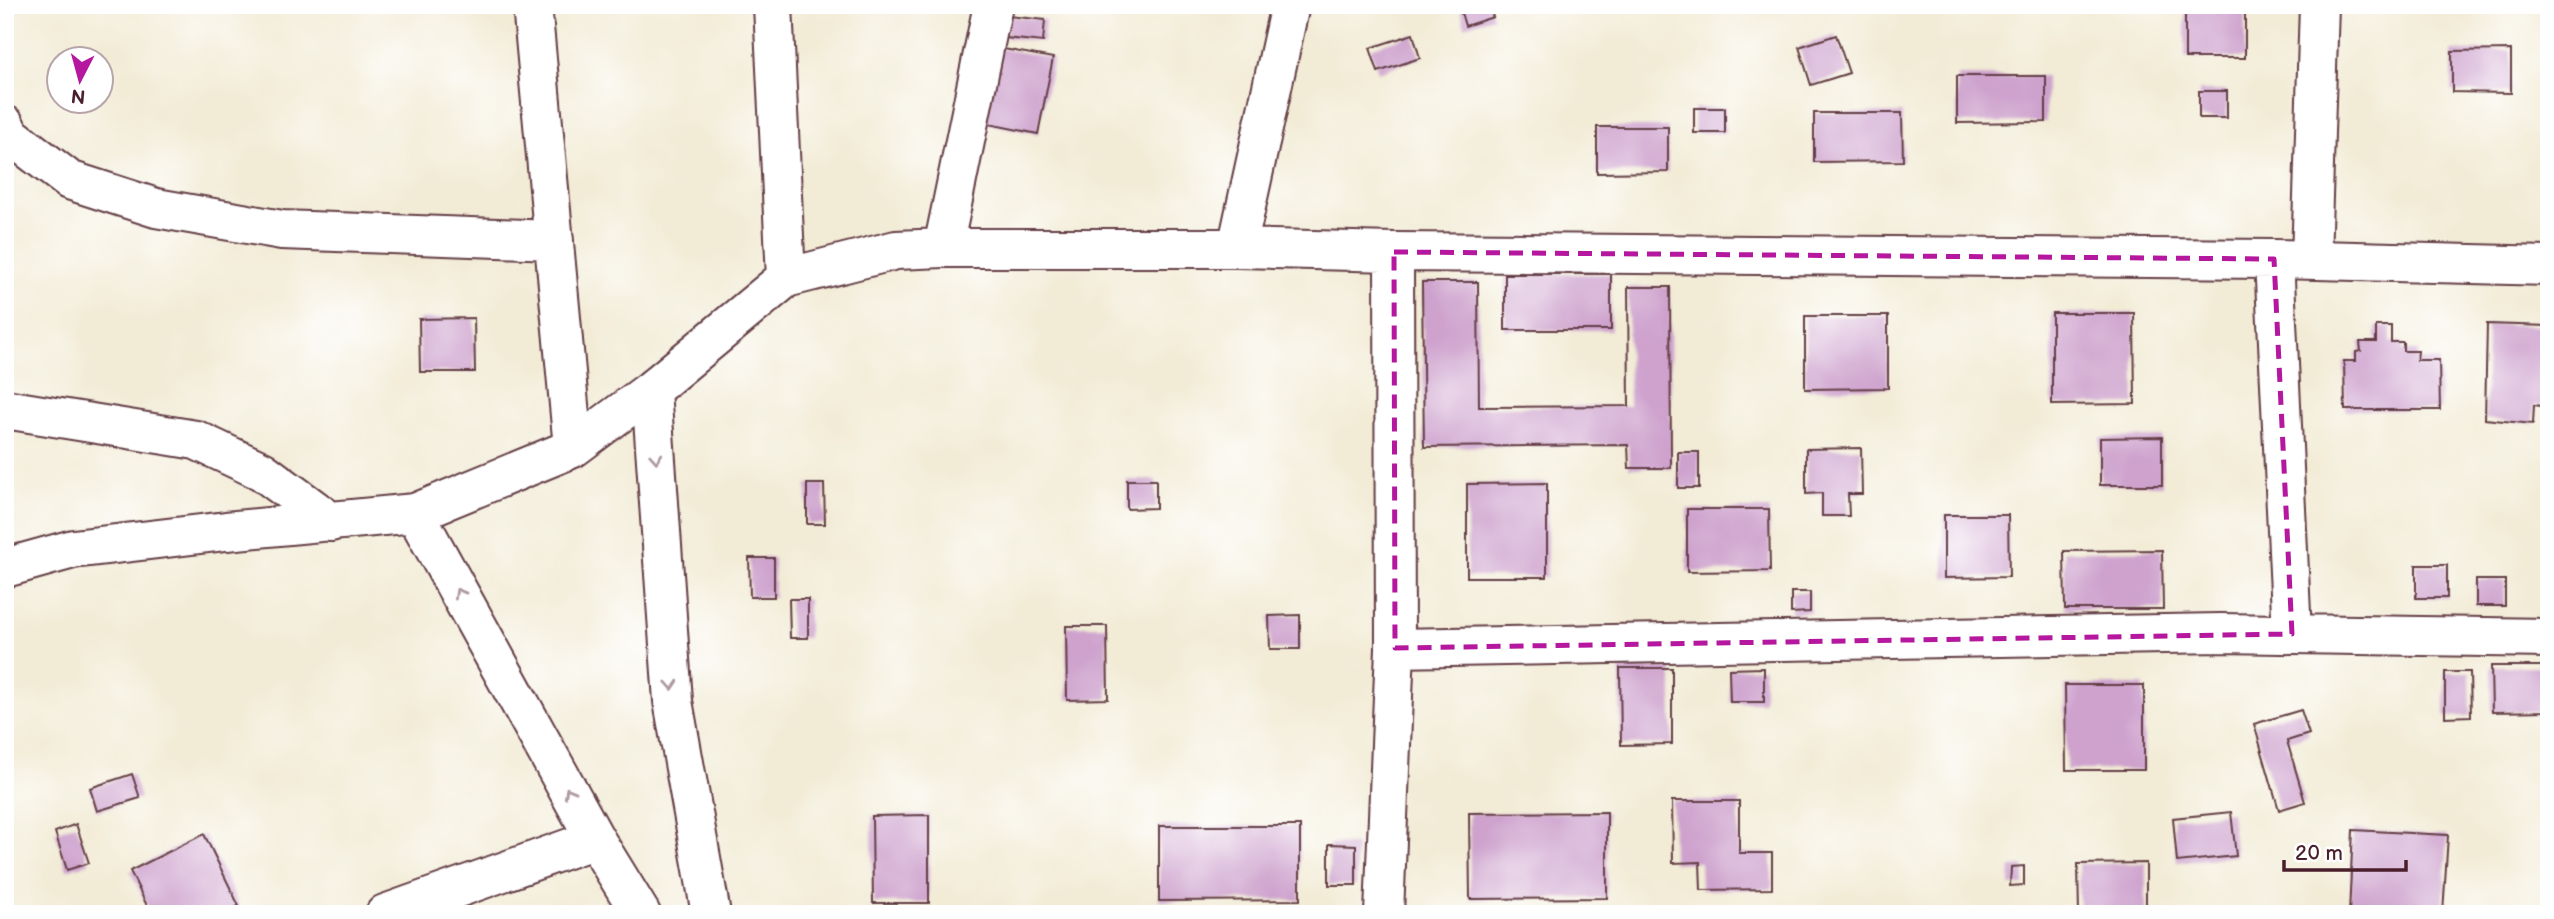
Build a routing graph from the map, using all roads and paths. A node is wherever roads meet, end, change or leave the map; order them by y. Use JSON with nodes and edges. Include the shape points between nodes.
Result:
{"nodes":[{"id":1,"x":532,"y":5,"type":"edge"},
{"id":2,"x":773,"y":5,"type":"edge"},
{"id":3,"x":993,"y":5,"type":"edge"},
{"id":4,"x":1290,"y":5,"type":"edge"},
{"id":5,"x":2319,"y":5,"type":"edge"},
{"id":6,"x":5,"y":125,"type":"edge"},
{"id":7,"x":554,"y":240,"type":"junction"},
{"id":8,"x":943,"y":248,"type":"junction"},
{"id":9,"x":1237,"y":248,"type":"junction"},
{"id":10,"x":1394,"y":252,"type":"junction"},
{"id":11,"x":2293,"y":260,"type":"junction"},
{"id":12,"x":2549,"y":266,"type":"edge"},
{"id":13,"x":786,"y":278,"type":"junction"},
{"id":14,"x":651,"y":390,"type":"junction"},
{"id":15,"x":5,"y":409,"type":"edge"},
{"id":16,"x":573,"y":448,"type":"junction"},
{"id":17,"x":415,"y":513,"type":"junction"},
{"id":18,"x":331,"y":522,"type":"junction"},
{"id":19,"x":5,"y":568,"type":"edge"},
{"id":20,"x":2292,"y":634,"type":"junction"},
{"id":21,"x":2549,"y":638,"type":"edge"},
{"id":22,"x":1395,"y":648,"type":"junction"},
{"id":23,"x":595,"y":839,"type":"junction"},
{"id":24,"x":385,"y":914,"type":"edge"},
{"id":25,"x":641,"y":914,"type":"edge"},
{"id":26,"x":711,"y":914,"type":"edge"},
{"id":27,"x":1384,"y":914,"type":"edge"}],
"edges":[{"from":1,"to":7,"type":"street"},
{"from":2,"to":13,"type":"street"},
{"from":3,"to":8,"type":"street"},
{"from":4,"to":9,"type":"street"},
{"from":5,"to":11,"type":"street"},
{"from":6,"to":7,"type":"street","via":[[9,134],[69,180],[156,208],[282,229]]},
{"from":7,"to":16,"type":"street"},
{"from":8,"to":9,"type":"street"},
{"from":8,"to":13,"type":"street","via":[[896,250]]},
{"from":9,"to":10,"type":"street"},
{"from":10,"to":11,"type":"street"},
{"from":10,"to":22,"type":"street"},
{"from":11,"to":12,"type":"street"},
{"from":11,"to":20,"type":"street"},
{"from":13,"to":14,"type":"street"},
{"from":14,"to":16,"type":"street"},
{"from":14,"to":26,"type":"street","one_way":true,"via":[[673,701]]},
{"from":15,"to":18,"type":"street","via":[[196,440],[262,471]]},
{"from":16,"to":17,"type":"street"},
{"from":17,"to":18,"type":"street"},
{"from":23,"to":17,"type":"street","one_way":true},
{"from":18,"to":19,"type":"street","via":[[73,549]]},
{"from":20,"to":21,"type":"street"},
{"from":20,"to":22,"type":"street"},
{"from":22,"to":27,"type":"street"},
{"from":23,"to":24,"type":"street"},
{"from":23,"to":25,"type":"street"}]}
